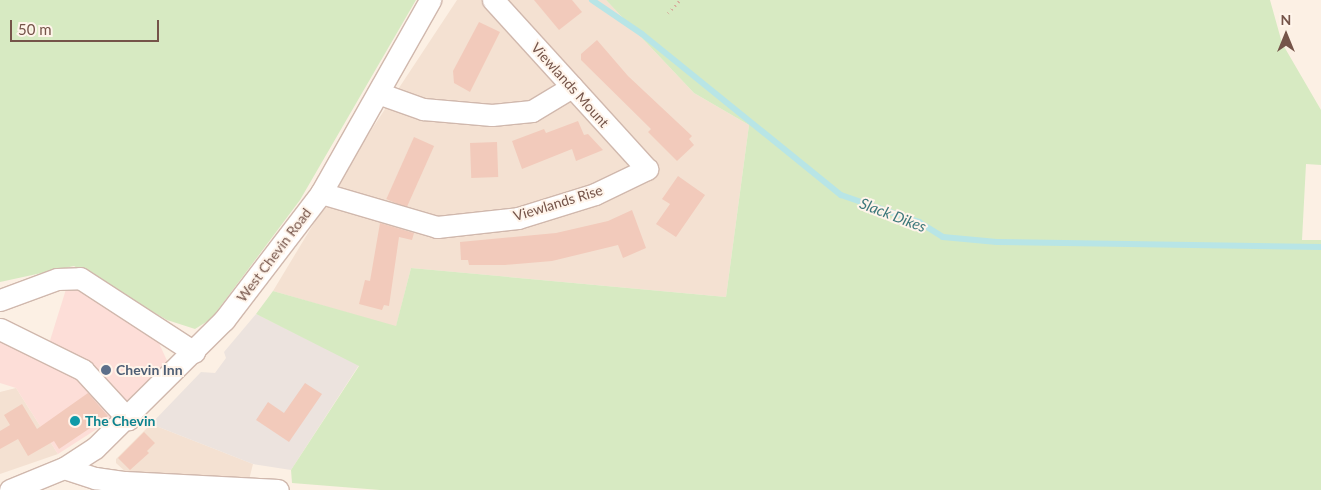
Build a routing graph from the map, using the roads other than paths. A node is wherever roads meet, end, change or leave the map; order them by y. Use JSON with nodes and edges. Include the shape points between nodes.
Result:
{"nodes":[{"id":1,"x":430,"y":0,"type":"edge"},
{"id":2,"x":493,"y":0,"type":"edge"},
{"id":3,"x":572,"y":87,"type":"junction"},
{"id":4,"x":378,"y":93,"type":"junction"},
{"id":5,"x":647,"y":169,"type":"joint"},
{"id":6,"x":321,"y":193,"type":"junction"},
{"id":7,"x":0,"y":300,"type":"edge"},
{"id":8,"x":0,"y":330,"type":"edge"},
{"id":9,"x":194,"y":352,"type":"junction"},
{"id":10,"x":128,"y":419,"type":"junction"},
{"id":11,"x":64,"y":468,"type":"junction"},
{"id":12,"x":94,"y":484,"type":"edge"},
{"id":13,"x":10,"y":490,"type":"edge"},
{"id":14,"x":278,"y":490,"type":"edge"}],
"edges":[{"from":1,"to":4,"type":"street","name":"West Chevin Road"},
{"from":2,"to":3,"type":"street","name":"Viewlands Mount"},
{"from":3,"to":4,"type":"street","via":[[532,111],[492,115],[422,109]]},
{"from":3,"to":5,"type":"street","name":"Viewlands Mount"},
{"from":4,"to":6,"type":"street","name":"West Chevin Road"},
{"from":5,"to":6,"type":"street","name":"Viewlands Rise","via":[[595,194],[518,218],[438,226]]},
{"from":6,"to":9,"type":"street","name":"West Chevin Road","via":[[258,278]]},
{"from":7,"to":9,"type":"street","via":[[57,279],[80,278]]},
{"from":8,"to":10,"type":"street","via":[[83,370]]},
{"from":9,"to":10,"type":"street","name":"West Chevin Road"},
{"from":10,"to":11,"type":"street","name":"West Chevin Road","via":[[96,448]]},
{"from":11,"to":12,"type":"street"},
{"from":11,"to":13,"type":"street","name":"West Chevin Road"},
{"from":12,"to":14,"type":"street","via":[[124,482]]}]}
